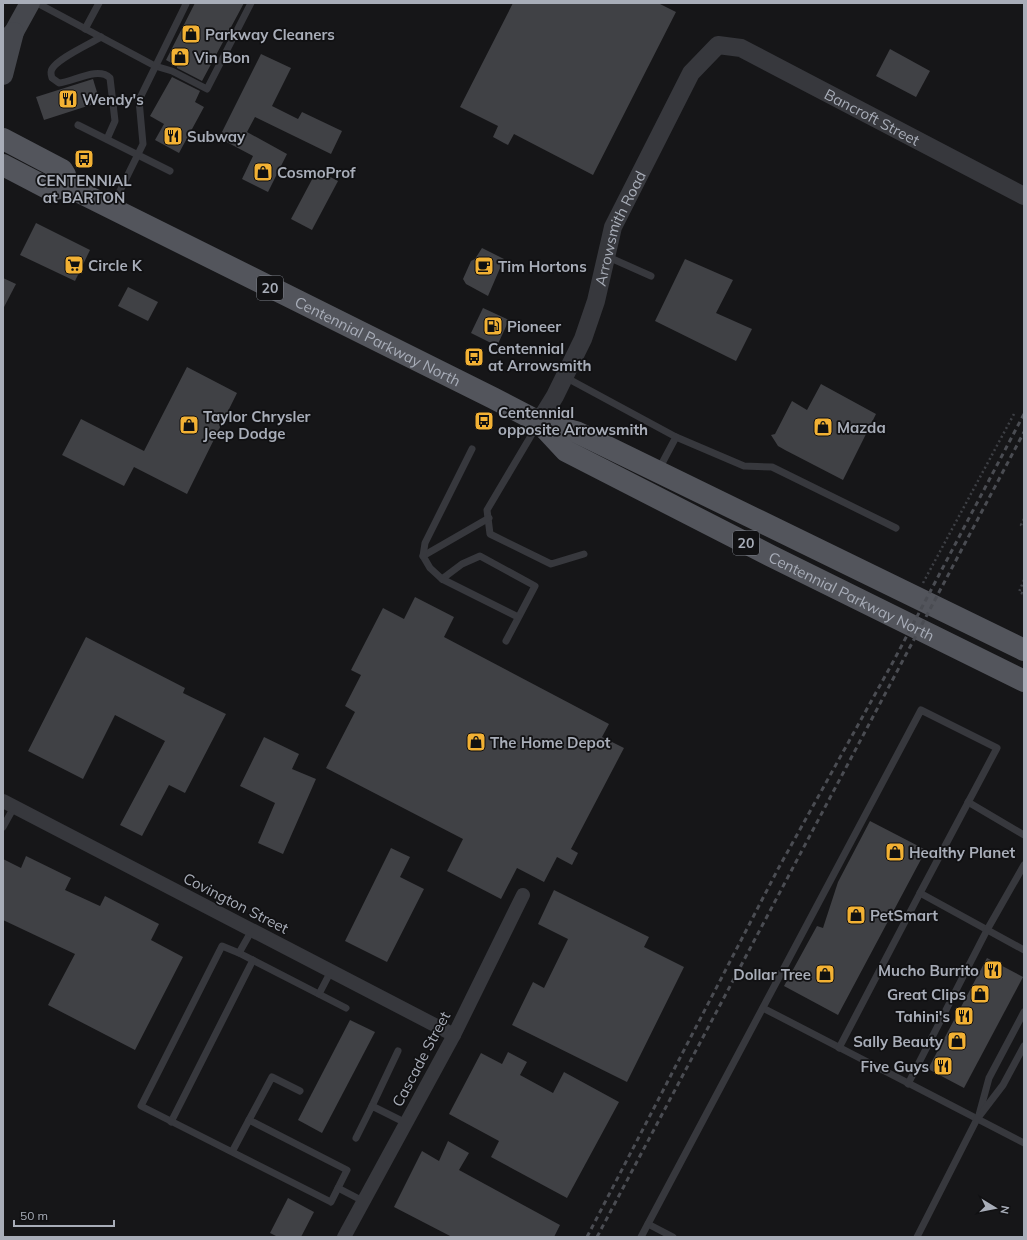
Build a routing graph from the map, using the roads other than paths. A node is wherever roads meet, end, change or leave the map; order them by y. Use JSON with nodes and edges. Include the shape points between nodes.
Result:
{"nodes":[{"id":1,"x":30,"y":3,"type":"edge"},
{"id":2,"x":37,"y":3,"type":"edge"},
{"id":3,"x":99,"y":3,"type":"edge"},
{"id":4,"x":185,"y":3,"type":"edge"},
{"id":5,"x":251,"y":3,"type":"edge"},
{"id":6,"x":85,"y":29,"type":"junction"},
{"id":7,"x":8,"y":38,"type":"edge"},
{"id":8,"x":101,"y":38,"type":"junction"},
{"id":9,"x":718,"y":45,"type":"joint"},
{"id":10,"x":155,"y":66,"type":"junction"},
{"id":11,"x":3,"y":75,"type":"edge"},
{"id":12,"x":78,"y":124,"type":"dead end"},
{"id":13,"x":3,"y":139,"type":"edge"},
{"id":14,"x":107,"y":139,"type":"junction"},
{"id":15,"x":138,"y":154,"type":"junction"},
{"id":16,"x":3,"y":165,"type":"edge"},
{"id":17,"x":170,"y":171,"type":"dead end"},
{"id":18,"x":67,"y":186,"type":"junction"},
{"id":19,"x":1024,"y":196,"type":"edge"},
{"id":20,"x":111,"y":209,"type":"junction"},
{"id":21,"x":606,"y":256,"type":"junction"},
{"id":22,"x":651,"y":276,"type":"dead end"},
{"id":23,"x":565,"y":376,"type":"junction"},
{"id":24,"x":539,"y":422,"type":"junction"},
{"id":25,"x":676,"y":437,"type":"junction"},
{"id":26,"x":472,"y":449,"type":"dead end"},
{"id":27,"x":658,"y":472,"type":"junction"},
{"id":28,"x":489,"y":518,"type":"junction"},
{"id":29,"x":896,"y":528,"type":"dead end"},
{"id":30,"x":584,"y":554,"type":"dead end"},
{"id":31,"x":423,"y":556,"type":"junction"},
{"id":32,"x":442,"y":579,"type":"junction"},
{"id":33,"x":518,"y":617,"type":"junction"},
{"id":34,"x":506,"y":641,"type":"dead end"},
{"id":35,"x":1024,"y":650,"type":"edge"},
{"id":36,"x":1024,"y":681,"type":"edge"},
{"id":37,"x":968,"y":802,"type":"junction"},
{"id":38,"x":8,"y":804,"type":"edge"},
{"id":39,"x":3,"y":827,"type":"edge"},
{"id":40,"x":1024,"y":836,"type":"edge"},
{"id":41,"x":1024,"y":865,"type":"edge"},
{"id":42,"x":920,"y":893,"type":"junction"},
{"id":43,"x":522,"y":895,"type":"dead end"},
{"id":44,"x":252,"y":930,"type":"junction"},
{"id":45,"x":987,"y":930,"type":"junction"},
{"id":46,"x":1024,"y":950,"type":"edge"},
{"id":47,"x":239,"y":953,"type":"junction"},
{"id":48,"x":253,"y":960,"type":"junction"},
{"id":49,"x":331,"y":971,"type":"junction"},
{"id":50,"x":319,"y":994,"type":"junction"},
{"id":51,"x":346,"y":1008,"type":"dead end"},
{"id":52,"x":763,"y":1008,"type":"junction"},
{"id":53,"x":1024,"y":1012,"type":"edge"},
{"id":54,"x":454,"y":1034,"type":"junction"},
{"id":55,"x":1024,"y":1046,"type":"edge"},
{"id":56,"x":839,"y":1048,"type":"junction"},
{"id":57,"x":398,"y":1051,"type":"dead end"},
{"id":58,"x":908,"y":1084,"type":"junction"},
{"id":59,"x":300,"y":1091,"type":"dead end"},
{"id":60,"x":372,"y":1106,"type":"junction"},
{"id":61,"x":977,"y":1119,"type":"junction"},
{"id":62,"x":249,"y":1120,"type":"junction"},
{"id":63,"x":171,"y":1122,"type":"junction"},
{"id":64,"x":406,"y":1123,"type":"junction"},
{"id":65,"x":356,"y":1138,"type":"dead end"},
{"id":66,"x":1024,"y":1143,"type":"edge"},
{"id":67,"x":232,"y":1152,"type":"junction"},
{"id":68,"x":338,"y":1188,"type":"junction"},
{"id":69,"x":363,"y":1201,"type":"junction"},
{"id":70,"x":648,"y":1224,"type":"junction"},
{"id":71,"x":344,"y":1237,"type":"edge"},
{"id":72,"x":641,"y":1237,"type":"edge"},
{"id":73,"x":673,"y":1237,"type":"edge"},
{"id":74,"x":917,"y":1237,"type":"edge"}],
"edges":[{"from":1,"to":7,"type":"main road"},
{"from":2,"to":6,"type":"lane"},
{"from":3,"to":6,"type":"lane"},
{"from":4,"to":10,"type":"lane"},
{"from":5,"to":10,"type":"lane","via":[[207,89],[172,71]]},
{"from":6,"to":8,"type":"lane"},
{"from":7,"to":11,"type":"main road"},
{"from":8,"to":10,"type":"lane"},
{"from":8,"to":14,"type":"lane","via":[[61,61],[50,74],[58,83],[99,73],[107,74],[110,78],[115,121]]},
{"from":9,"to":19,"type":"street","name":"Bancroft Street","via":[[741,48]]},
{"from":9,"to":21,"type":"street","name":"Arrowsmith Road","via":[[690,73],[613,227]]},
{"from":10,"to":15,"type":"lane","via":[[139,100],[143,144]]},
{"from":12,"to":14,"type":"lane"},
{"from":13,"to":18,"type":"main road","via":[[62,170]]},
{"from":14,"to":15,"type":"lane"},
{"from":15,"to":17,"type":"lane"},
{"from":15,"to":20,"type":"lane"},
{"from":16,"to":18,"type":"main road","via":[[51,190]]},
{"from":18,"to":20,"type":"main road","name":"Centennial Parkway North","number":"20"},
{"from":20,"to":24,"type":"main road","name":"Centennial Parkway North","number":"20"},
{"from":21,"to":22,"type":"lane"},
{"from":21,"to":23,"type":"street","name":"Arrowsmith Road","via":[[596,300],[583,339]]},
{"from":23,"to":24,"type":"street","name":"Arrowsmith Road"},
{"from":23,"to":25,"type":"lane"},
{"from":24,"to":27,"type":"main road","name":"Centennial Parkway North","number":"20","via":[[576,432]]},
{"from":24,"to":28,"type":"lane","via":[[498,489],[488,510]]},
{"from":24,"to":36,"type":"main road","name":"Centennial Parkway North","number":"20","via":[[566,451]]},
{"from":25,"to":27,"type":"lane"},
{"from":25,"to":29,"type":"lane","via":[[744,466],[772,467]]},
{"from":26,"to":31,"type":"lane","via":[[424,543]]},
{"from":27,"to":35,"type":"main road","name":"Centennial Parkway North","number":"20"},
{"from":28,"to":30,"type":"lane","via":[[490,534],[551,564]]},
{"from":28,"to":31,"type":"lane"},
{"from":31,"to":32,"type":"lane","via":[[430,568]]},
{"from":32,"to":33,"type":"lane"},
{"from":32,"to":33,"type":"lane","via":[[462,564],[480,556],[535,586]]},
{"from":33,"to":34,"type":"lane"},
{"from":37,"to":40,"type":"lane"},
{"from":37,"to":42,"type":"lane"},
{"from":37,"to":52,"type":"lane","via":[[997,748],[921,710]]},
{"from":38,"to":39,"type":"lane"},
{"from":38,"to":44,"type":"street","name":"Covington Street"},
{"from":41,"to":45,"type":"lane"},
{"from":42,"to":45,"type":"lane"},
{"from":42,"to":56,"type":"lane"},
{"from":43,"to":54,"type":"street","name":"Cascade Street"},
{"from":44,"to":47,"type":"lane"},
{"from":44,"to":49,"type":"street","name":"Covington Street"},
{"from":45,"to":46,"type":"lane"},
{"from":45,"to":58,"type":"lane"},
{"from":47,"to":48,"type":"lane"},
{"from":47,"to":63,"type":"lane","via":[[222,946],[141,1106]]},
{"from":48,"to":50,"type":"lane"},
{"from":48,"to":63,"type":"lane"},
{"from":49,"to":50,"type":"lane"},
{"from":49,"to":54,"type":"street","name":"Covington Street"},
{"from":50,"to":51,"type":"lane"},
{"from":52,"to":56,"type":"lane"},
{"from":52,"to":70,"type":"lane"},
{"from":53,"to":61,"type":"lane","via":[[989,1078]]},
{"from":54,"to":64,"type":"street","name":"Cascade Street"},
{"from":55,"to":61,"type":"lane","via":[[1003,1084]]},
{"from":56,"to":58,"type":"lane"},
{"from":57,"to":60,"type":"lane"},
{"from":58,"to":61,"type":"lane"},
{"from":59,"to":62,"type":"lane","via":[[272,1077]]},
{"from":60,"to":64,"type":"lane"},
{"from":60,"to":65,"type":"lane"},
{"from":61,"to":66,"type":"lane"},
{"from":61,"to":74,"type":"lane"},
{"from":62,"to":67,"type":"lane"},
{"from":62,"to":68,"type":"lane","via":[[346,1170]]},
{"from":63,"to":67,"type":"lane"},
{"from":64,"to":69,"type":"street","name":"Cascade Street"},
{"from":67,"to":68,"type":"lane","via":[[331,1202]]},
{"from":68,"to":69,"type":"lane"},
{"from":69,"to":71,"type":"street","name":"Cascade Street"},
{"from":70,"to":72,"type":"lane"},
{"from":70,"to":73,"type":"lane"}]}
